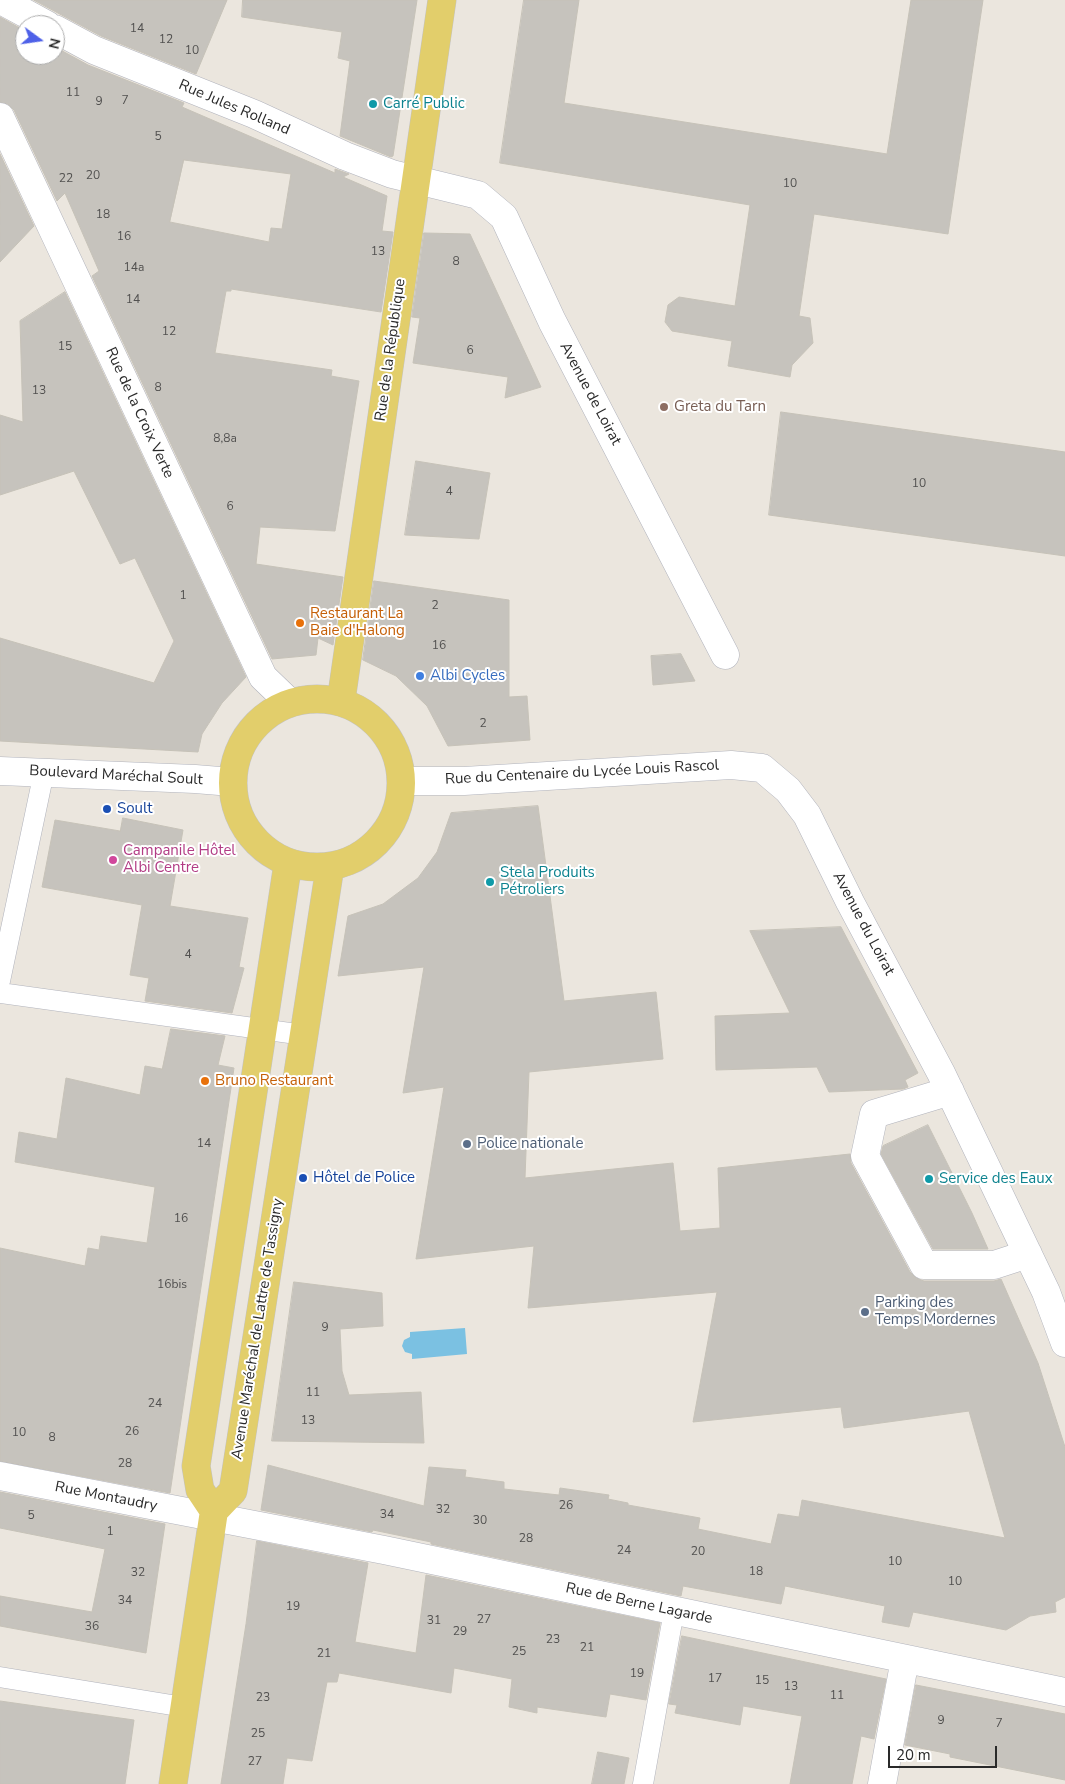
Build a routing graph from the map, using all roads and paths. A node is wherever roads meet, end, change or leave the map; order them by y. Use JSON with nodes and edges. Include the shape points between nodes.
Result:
{"nodes":[{"id":1,"x":1,"y":0,"type":"edge"},
{"id":2,"x":442,"y":0,"type":"edge"},
{"id":3,"x":29,"y":15,"type":"edge"},
{"id":4,"x":65,"y":34,"type":"edge"},
{"id":5,"x":0,"y":117,"type":"edge"},
{"id":6,"x":415,"y":181,"type":"junction"},
{"id":7,"x":725,"y":655,"type":"dead end"},
{"id":8,"x":341,"y":700,"type":"junction"},
{"id":9,"x":289,"y":702,"type":"junction"},
{"id":10,"x":762,"y":768,"type":"joint"},
{"id":11,"x":0,"y":771,"type":"edge"},
{"id":12,"x":44,"y":772,"type":"junction"},
{"id":13,"x":402,"y":780,"type":"junction"},
{"id":14,"x":232,"y":782,"type":"junction"},
{"id":15,"x":288,"y":863,"type":"junction"},
{"id":16,"x":330,"y":867,"type":"junction"},
{"id":17,"x":0,"y":981,"type":"edge"},
{"id":18,"x":0,"y":993,"type":"edge"},
{"id":19,"x":263,"y":1030,"type":"junction"},
{"id":20,"x":304,"y":1036,"type":"junction"},
{"id":21,"x":950,"y":1091,"type":"junction"},
{"id":22,"x":1028,"y":1254,"type":"junction"},
{"id":23,"x":1065,"y":1343,"type":"edge"},
{"id":24,"x":0,"y":1476,"type":"edge"},
{"id":25,"x":213,"y":1514,"type":"junction"},
{"id":26,"x":674,"y":1611,"type":"junction"},
{"id":27,"x":905,"y":1658,"type":"junction"},
{"id":28,"x":0,"y":1677,"type":"edge"},
{"id":29,"x":1065,"y":1692,"type":"edge"},
{"id":30,"x":184,"y":1707,"type":"junction"},
{"id":31,"x":173,"y":1784,"type":"edge"},
{"id":32,"x":643,"y":1784,"type":"edge"},
{"id":33,"x":882,"y":1784,"type":"edge"}],
"edges":[{"from":1,"to":3,"type":"street"},
{"from":2,"to":6,"type":"main road","name":"Rue de la République"},
{"from":4,"to":6,"type":"street","name":"Rue Jules Rolland","via":[[94,50],[254,114],[345,156]]},
{"from":5,"to":9,"type":"street","name":"Rue de la Croix Verte","via":[[263,676]]},
{"from":6,"to":7,"type":"street","name":"Avenue de Loirat","via":[[478,195],[504,217],[552,321]]},
{"from":6,"to":8,"type":"main road","name":"Rue de la République"},
{"from":8,"to":9,"type":"main road","via":[[315,697]]},
{"from":8,"to":13,"type":"main road","via":[[365,712],[384,731],[397,754]]},
{"from":9,"to":14,"type":"main road","via":[[266,714],[248,733],[236,756]]},
{"from":10,"to":13,"type":"street","name":"Rue du Centenaire du Lycée Louis Rascol","via":[[731,765],[464,781]]},
{"from":10,"to":21,"type":"street","name":"Avenue du Loirat","via":[[788,790],[807,815]]},
{"from":11,"to":12,"type":"street","name":"Boulevard Maréchal Soult"},
{"from":12,"to":14,"type":"street","name":"Boulevard Maréchal Soult"},
{"from":12,"to":17,"type":"lane"},
{"from":13,"to":16,"type":"main road","via":[[398,806],[388,828],[372,847],[351,860]]},
{"from":14,"to":15,"type":"main road","via":[[236,807],[247,830],[264,849]]},
{"from":15,"to":16,"type":"main road"},
{"from":15,"to":19,"type":"main road"},
{"from":16,"to":20,"type":"main road","name":"Avenue Maréchal de Lattre de Tassigny"},
{"from":18,"to":19,"type":"lane"},
{"from":19,"to":20,"type":"lane"},
{"from":19,"to":25,"type":"main road","via":[[196,1466],[200,1490]]},
{"from":20,"to":25,"type":"main road","name":"Avenue Maréchal de Lattre de Tassigny","via":[[233,1491]]},
{"from":21,"to":22,"type":"street","name":"Avenue du Loirat"},
{"from":21,"to":22,"type":"street","via":[[874,1114],[865,1156],[924,1265],[994,1265]]},
{"from":22,"to":23,"type":"street","name":"Avenue du Loirat"},
{"from":24,"to":25,"type":"street","name":"Rue Montaudry"},
{"from":25,"to":26,"type":"street","name":"Rue de Berne Lagarde"},
{"from":25,"to":30,"type":"main road"},
{"from":26,"to":27,"type":"street","name":"Rue de Berne Lagarde"},
{"from":26,"to":32,"type":"lane"},
{"from":27,"to":29,"type":"street","name":"Rue de Berne Lagarde"},
{"from":27,"to":33,"type":"street"},
{"from":28,"to":30,"type":"lane"},
{"from":30,"to":31,"type":"main road"}]}
